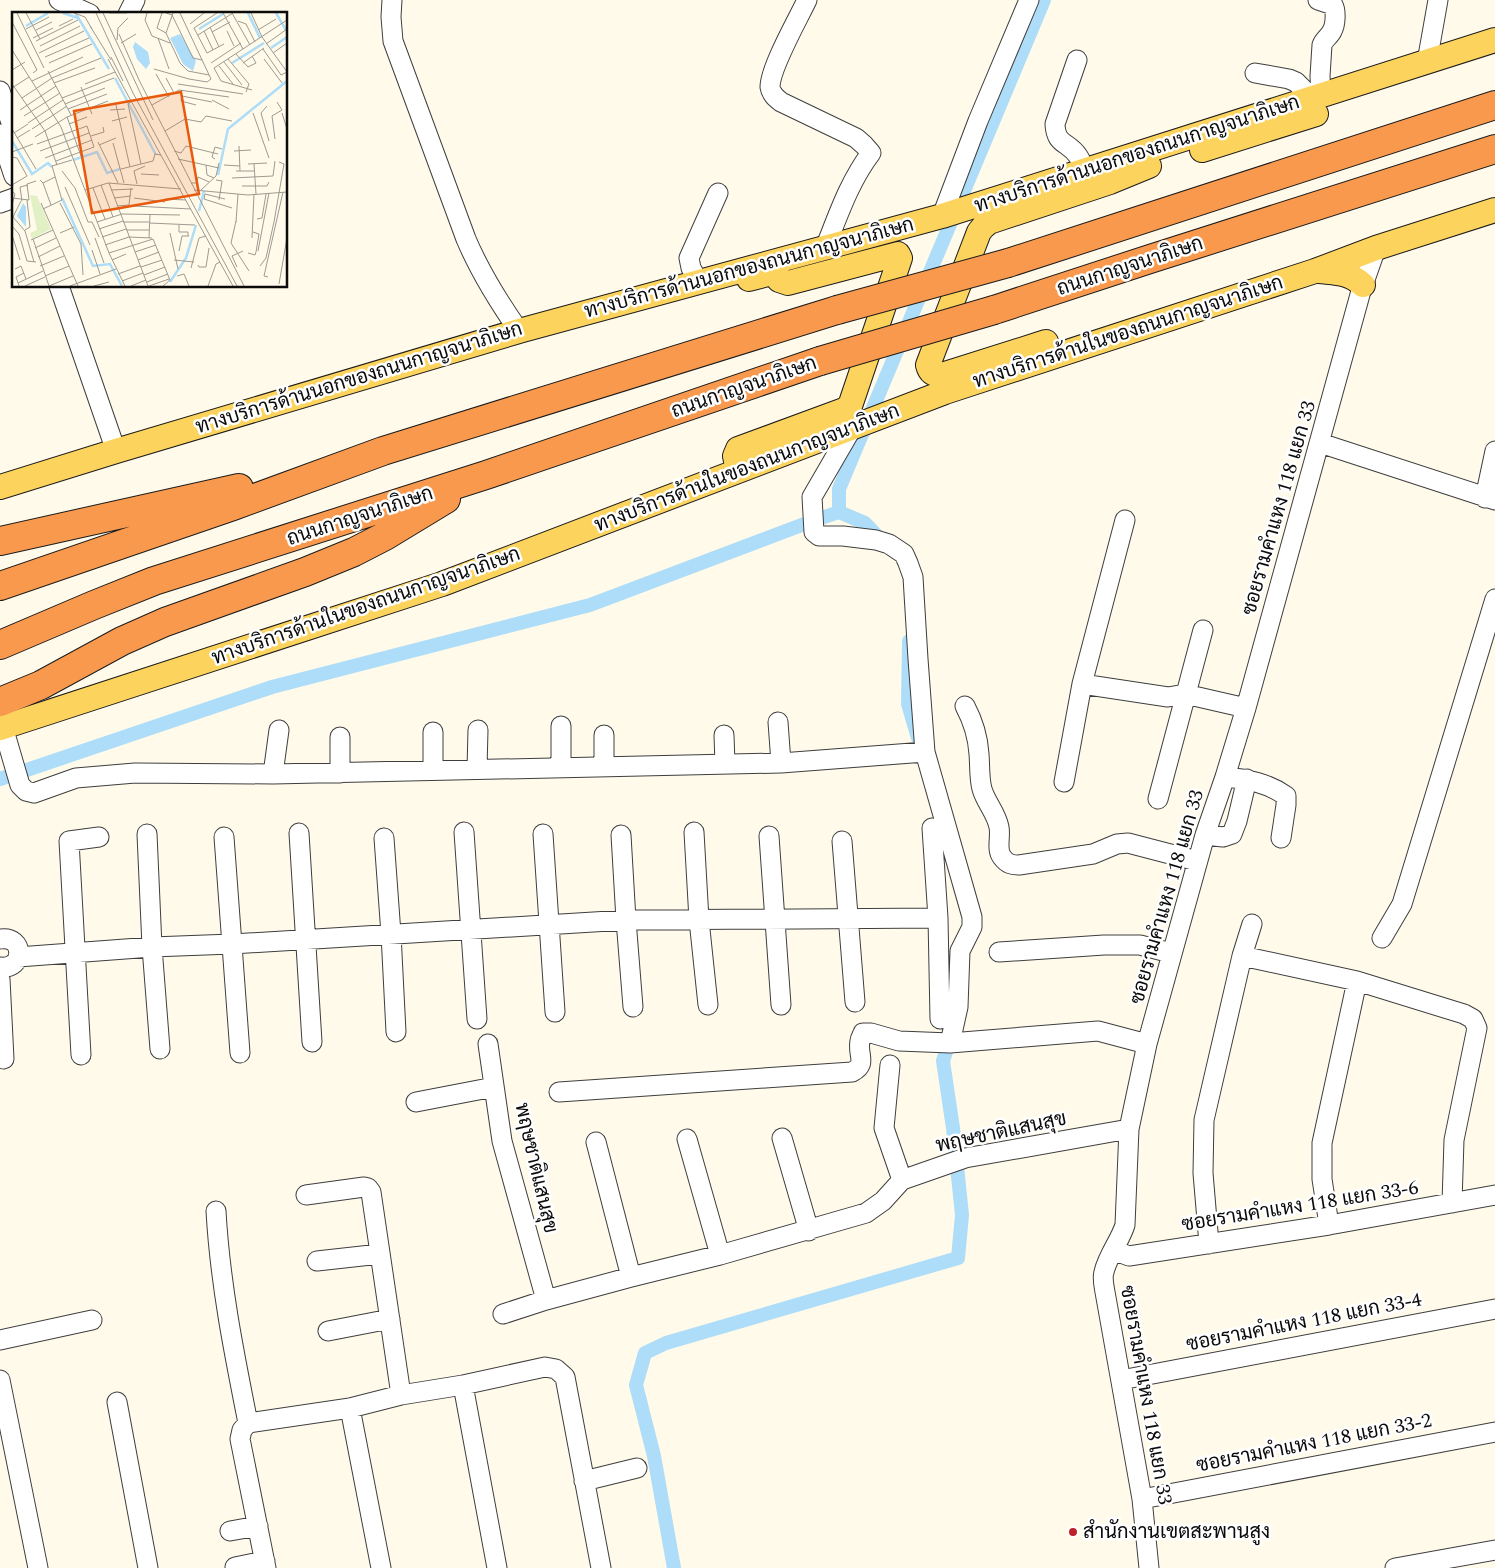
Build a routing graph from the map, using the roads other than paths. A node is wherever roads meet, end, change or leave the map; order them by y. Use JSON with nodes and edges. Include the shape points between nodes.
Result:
{"nodes":[{"id":1,"x":59,"y":0,"type":"edge"},
{"id":2,"x":135,"y":0,"type":"edge"},
{"id":3,"x":392,"y":0,"type":"edge"},
{"id":4,"x":807,"y":0,"type":"edge"},
{"id":5,"x":1029,"y":0,"type":"edge"},
{"id":6,"x":1318,"y":0,"type":"edge"},
{"id":7,"x":1438,"y":0,"type":"edge"},
{"id":8,"x":86,"y":12,"type":"edge"},
{"id":9,"x":129,"y":12,"type":"edge"},
{"id":10,"x":1495,"y":40,"type":"edge"},
{"id":11,"x":1495,"y":54,"type":"edge"},
{"id":12,"x":1077,"y":60,"type":"dead end"},
{"id":13,"x":1427,"y":62,"type":"junction"},
{"id":14,"x":1255,"y":73,"type":"dead end"},
{"id":15,"x":1317,"y":97,"type":"junction"},
{"id":16,"x":1,"y":99,"type":"edge"},
{"id":17,"x":1495,"y":105,"type":"edge"},
{"id":18,"x":12,"y":126,"type":"edge"},
{"id":19,"x":0,"y":134,"type":"edge"},
{"id":20,"x":1495,"y":149,"type":"edge"},
{"id":21,"x":1140,"y":168,"type":"junction"},
{"id":22,"x":12,"y":170,"type":"edge"},
{"id":23,"x":1085,"y":171,"type":"junction"},
{"id":24,"x":718,"y":193,"type":"dead end"},
{"id":25,"x":12,"y":199,"type":"edge"},
{"id":26,"x":0,"y":203,"type":"edge"},
{"id":27,"x":986,"y":207,"type":"junction"},
{"id":28,"x":1495,"y":210,"type":"edge"},
{"id":29,"x":942,"y":220,"type":"junction"},
{"id":30,"x":825,"y":248,"type":"junction"},
{"id":31,"x":1376,"y":248,"type":"junction"},
{"id":32,"x":1315,"y":270,"type":"junction"},
{"id":33,"x":775,"y":272,"type":"junction"},
{"id":34,"x":698,"y":281,"type":"junction"},
{"id":35,"x":1363,"y":285,"type":"junction"},
{"id":36,"x":60,"y":288,"type":"edge"},
{"id":37,"x":518,"y":331,"type":"junction"},
{"id":38,"x":853,"y":428,"type":"junction"},
{"id":39,"x":1320,"y":443,"type":"junction"},
{"id":40,"x":116,"y":451,"type":"junction"},
{"id":41,"x":384,"y":451,"type":"junction"},
{"id":42,"x":1495,"y":451,"type":"edge"},
{"id":43,"x":738,"y":471,"type":"junction"},
{"id":44,"x":486,"y":475,"type":"junction"},
{"id":45,"x":0,"y":487,"type":"edge"},
{"id":46,"x":1490,"y":499,"type":"edge"},
{"id":47,"x":0,"y":500,"type":"edge"},
{"id":48,"x":1125,"y":520,"type":"dead end"},
{"id":49,"x":0,"y":541,"type":"edge"},
{"id":50,"x":0,"y":586,"type":"edge"},
{"id":51,"x":1495,"y":599,"type":"edge"},
{"id":52,"x":1203,"y":630,"type":"dead end"},
{"id":53,"x":0,"y":645,"type":"edge"},
{"id":54,"x":1082,"y":684,"type":"junction"},
{"id":55,"x":1178,"y":699,"type":"junction"},
{"id":56,"x":965,"y":706,"type":"dead end"},
{"id":57,"x":1245,"y":714,"type":"junction"},
{"id":58,"x":1,"y":719,"type":"edge"},
{"id":59,"x":778,"y":722,"type":"dead end"},
{"id":60,"x":561,"y":726,"type":"dead end"},
{"id":61,"x":279,"y":730,"type":"dead end"},
{"id":62,"x":478,"y":730,"type":"dead end"},
{"id":63,"x":433,"y":732,"type":"dead end"},
{"id":64,"x":724,"y":735,"type":"dead end"},
{"id":65,"x":604,"y":736,"type":"dead end"},
{"id":66,"x":340,"y":737,"type":"dead end"},
{"id":67,"x":925,"y":752,"type":"junction"},
{"id":68,"x":781,"y":762,"type":"junction"},
{"id":69,"x":725,"y":764,"type":"junction"},
{"id":70,"x":604,"y":767,"type":"junction"},
{"id":71,"x":477,"y":768,"type":"junction"},
{"id":72,"x":561,"y":768,"type":"junction"},
{"id":73,"x":433,"y":770,"type":"junction"},
{"id":74,"x":340,"y":773,"type":"junction"},
{"id":75,"x":273,"y":774,"type":"junction"},
{"id":76,"x":1226,"y":777,"type":"junction"},
{"id":77,"x":1247,"y":779,"type":"junction"},
{"id":78,"x":1064,"y":782,"type":"dead end"},
{"id":79,"x":1158,"y":799,"type":"dead end"},
{"id":80,"x":932,"y":828,"type":"dead end"},
{"id":81,"x":464,"y":832,"type":"dead end"},
{"id":82,"x":694,"y":832,"type":"dead end"},
{"id":83,"x":299,"y":833,"type":"dead end"},
{"id":84,"x":147,"y":834,"type":"dead end"},
{"id":85,"x":543,"y":834,"type":"dead end"},
{"id":86,"x":621,"y":835,"type":"dead end"},
{"id":87,"x":1205,"y":835,"type":"junction"},
{"id":88,"x":224,"y":836,"type":"dead end"},
{"id":89,"x":769,"y":836,"type":"dead end"},
{"id":90,"x":99,"y":837,"type":"dead end"},
{"id":91,"x":384,"y":838,"type":"dead end"},
{"id":92,"x":1281,"y":838,"type":"dead end"},
{"id":93,"x":842,"y":841,"type":"dead end"},
{"id":94,"x":1198,"y":862,"type":"junction"},
{"id":95,"x":938,"y":918,"type":"junction"},
{"id":96,"x":774,"y":919,"type":"junction"},
{"id":97,"x":848,"y":919,"type":"junction"},
{"id":98,"x":626,"y":920,"type":"junction"},
{"id":99,"x":698,"y":920,"type":"junction"},
{"id":100,"x":1252,"y":924,"type":"dead end"},
{"id":101,"x":548,"y":925,"type":"junction"},
{"id":102,"x":470,"y":930,"type":"junction"},
{"id":103,"x":391,"y":934,"type":"junction"},
{"id":104,"x":0,"y":938,"type":"edge"},
{"id":105,"x":1382,"y":938,"type":"dead end"},
{"id":106,"x":307,"y":939,"type":"junction"},
{"id":107,"x":232,"y":944,"type":"junction"},
{"id":108,"x":152,"y":947,"type":"junction"},
{"id":109,"x":999,"y":952,"type":"dead end"},
{"id":110,"x":74,"y":953,"type":"junction"},
{"id":111,"x":1172,"y":953,"type":"junction"},
{"id":112,"x":1242,"y":956,"type":"junction"},
{"id":113,"x":18,"y":957,"type":"junction"},
{"id":114,"x":0,"y":968,"type":"edge"},
{"id":115,"x":0,"y":978,"type":"edge"},
{"id":116,"x":1357,"y":980,"type":"junction"},
{"id":117,"x":855,"y":1002,"type":"dead end"},
{"id":118,"x":708,"y":1005,"type":"dead end"},
{"id":119,"x":781,"y":1005,"type":"dead end"},
{"id":120,"x":633,"y":1006,"type":"dead end"},
{"id":121,"x":555,"y":1012,"type":"dead end"},
{"id":122,"x":477,"y":1019,"type":"dead end"},
{"id":123,"x":940,"y":1019,"type":"dead end"},
{"id":124,"x":396,"y":1032,"type":"dead end"},
{"id":125,"x":312,"y":1042,"type":"dead end"},
{"id":126,"x":950,"y":1043,"type":"junction"},
{"id":127,"x":488,"y":1044,"type":"dead end"},
{"id":128,"x":1148,"y":1044,"type":"junction"},
{"id":129,"x":160,"y":1049,"type":"dead end"},
{"id":130,"x":240,"y":1053,"type":"dead end"},
{"id":131,"x":81,"y":1055,"type":"dead end"},
{"id":132,"x":4,"y":1059,"type":"dead end"},
{"id":133,"x":890,"y":1065,"type":"dead end"},
{"id":134,"x":494,"y":1087,"type":"junction"},
{"id":135,"x":559,"y":1092,"type":"dead end"},
{"id":136,"x":416,"y":1102,"type":"dead end"},
{"id":137,"x":1129,"y":1129,"type":"junction"},
{"id":138,"x":782,"y":1138,"type":"dead end"},
{"id":139,"x":687,"y":1139,"type":"dead end"},
{"id":140,"x":596,"y":1142,"type":"dead end"},
{"id":141,"x":902,"y":1180,"type":"junction"},
{"id":142,"x":1495,"y":1194,"type":"edge"},
{"id":143,"x":306,"y":1196,"type":"dead end"},
{"id":144,"x":1452,"y":1203,"type":"junction"},
{"id":145,"x":216,"y":1211,"type":"dead end"},
{"id":146,"x":1329,"y":1225,"type":"junction"},
{"id":147,"x":809,"y":1231,"type":"junction"},
{"id":148,"x":1210,"y":1244,"type":"junction"},
{"id":149,"x":1114,"y":1250,"type":"junction"},
{"id":150,"x":380,"y":1254,"type":"junction"},
{"id":151,"x":720,"y":1255,"type":"junction"},
{"id":152,"x":317,"y":1261,"type":"dead end"},
{"id":153,"x":631,"y":1276,"type":"junction"},
{"id":154,"x":546,"y":1300,"type":"junction"},
{"id":155,"x":1495,"y":1309,"type":"edge"},
{"id":156,"x":503,"y":1314,"type":"dead end"},
{"id":157,"x":390,"y":1319,"type":"junction"},
{"id":158,"x":92,"y":1320,"type":"dead end"},
{"id":159,"x":328,"y":1332,"type":"dead end"},
{"id":160,"x":0,"y":1340,"type":"edge"},
{"id":161,"x":0,"y":1380,"type":"edge"},
{"id":162,"x":1121,"y":1380,"type":"junction"},
{"id":163,"x":463,"y":1385,"type":"junction"},
{"id":164,"x":401,"y":1395,"type":"junction"},
{"id":165,"x":116,"y":1402,"type":"dead end"},
{"id":166,"x":350,"y":1408,"type":"junction"},
{"id":167,"x":248,"y":1423,"type":"junction"},
{"id":168,"x":1495,"y":1432,"type":"edge"},
{"id":169,"x":637,"y":1468,"type":"dead end"},
{"id":170,"x":584,"y":1481,"type":"junction"},
{"id":171,"x":1142,"y":1499,"type":"junction"},
{"id":172,"x":258,"y":1526,"type":"junction"},
{"id":173,"x":230,"y":1531,"type":"dead end"},
{"id":174,"x":1495,"y":1550,"type":"edge"},
{"id":175,"x":266,"y":1565,"type":"edge"},
{"id":176,"x":235,"y":1567,"type":"dead end"},
{"id":177,"x":38,"y":1568,"type":"edge"},
{"id":178,"x":148,"y":1568,"type":"edge"},
{"id":179,"x":381,"y":1568,"type":"edge"},
{"id":180,"x":498,"y":1568,"type":"edge"},
{"id":181,"x":601,"y":1568,"type":"edge"},
{"id":182,"x":1149,"y":1568,"type":"edge"},
{"id":183,"x":1394,"y":1568,"type":"edge"}],
"edges":[{"from":1,"to":8,"type":"street"},
{"from":2,"to":9,"type":"street"},
{"from":3,"to":37,"type":"street","via":[[393,41],[466,238],[476,263]]},
{"from":4,"to":30,"type":"street","via":[[774,70],[770,86],[772,94],[781,102],[856,138],[871,153],[840,207]]},
{"from":5,"to":29,"type":"street"},
{"from":6,"to":15,"type":"street","via":[[1333,5],[1335,9],[1333,30],[1322,43]]},
{"from":7,"to":13,"type":"street"},
{"from":10,"to":13,"type":"main road","name":"ทางบริการด้านนอกของถนนกาญจนาภิเษก"},
{"from":11,"to":21,"type":"main road","via":[[1252,136]]},
{"from":12,"to":23,"type":"street","via":[[1055,124],[1059,139],[1078,156]]},
{"from":13,"to":15,"type":"main road","name":"ทางบริการด้านนอกของถนนกาญจนาภิเษก"},
{"from":14,"to":15,"type":"street","via":[[1289,79]]},
{"from":15,"to":23,"type":"main road","name":"ทางบริการด้านนอกของถนนกาญจนาภิเษก"},
{"from":16,"to":18,"type":"street"},
{"from":17,"to":41,"type":"highway","name":"ถนนกาญจนาภิเษก","bridge":true,"via":[[1008,263],[837,310]]},
{"from":19,"to":22,"type":"street"},
{"from":20,"to":44,"type":"highway","name":"ถนนกาญจนาภิเษก","bridge":true,"via":[[994,310],[820,361]]},
{"from":21,"to":27,"type":"main road"},
{"from":21,"to":31,"type":"main road","via":[[1110,182],[989,222],[983,227],[928,365],[930,371],[942,375],[1330,251]]},
{"from":23,"to":27,"type":"main road","name":"ทางบริการด้านนอกของถนนกาญจนาภิเษก"},
{"from":24,"to":34,"type":"street","via":[[689,258]]},
{"from":25,"to":26,"type":"street"},
{"from":27,"to":29,"type":"main road","name":"ทางบริการด้านนอกของถนนกาญจนาภิเษก"},
{"from":28,"to":31,"type":"main road","name":"ทางบริการด้านในของถนนกาญจนาภิเษก"},
{"from":29,"to":30,"type":"main road","name":"ทางบริการด้านนอกของถนนกาญจนาภิเษก"},
{"from":29,"to":33,"type":"main road"},
{"from":30,"to":34,"type":"main road","name":"ทางบริการด้านนอกของถนนกาญจนาภิเษก"},
{"from":31,"to":32,"type":"main road","name":"ทางบริการด้านในของถนนกาญจนาภิเษก"},
{"from":31,"to":35,"type":"street","name":"ซอยรามคำแหง 118 แยก 33"},
{"from":32,"to":35,"type":"main road","via":[[1347,274]]},
{"from":32,"to":38,"type":"main road","name":"ทางบริการด้านในของถนนกาญจนาภิเษก","via":[[945,392]]},
{"from":33,"to":43,"type":"main road","via":[[779,280],[788,283],[898,254],[900,258],[850,406],[738,449],[735,456]]},
{"from":33,"to":47,"type":"main road","via":[[330,398]]},
{"from":34,"to":37,"type":"main road","name":"ทางบริการด้านนอกของถนนกาญจนาภิเษก"},
{"from":35,"to":39,"type":"street","name":"ซอยรามคำแหง 118 แยก 33"},
{"from":36,"to":40,"type":"street"},
{"from":37,"to":40,"type":"main road","name":"ทางบริการด้านนอกของถนนกาญจนาภิเษก"},
{"from":38,"to":43,"type":"main road","name":"ทางบริการด้านในของถนนกาญจนาภิเษก"},
{"from":38,"to":67,"type":"street","via":[[812,497],[815,534],[876,540],[904,554],[913,576]]},
{"from":39,"to":46,"type":"street"},
{"from":39,"to":57,"type":"street","name":"ซอยรามคำแหง 118 แยก 33"},
{"from":40,"to":45,"type":"main road","name":"ทางบริการด้านนอกของถนนกาญจนาภิเษก"},
{"from":41,"to":49,"type":"highway","via":[[229,490]]},
{"from":41,"to":50,"type":"highway","name":"ถนนกาญจนาภิเษก"},
{"from":42,"to":46,"type":"street"},
{"from":43,"to":58,"type":"main road","name":"ทางบริการด้านในของถนนกาญจนาภิเษก","via":[[442,584]]},
{"from":44,"to":53,"type":"highway","name":"ถนนกาญจนาภิเษก","via":[[154,581]]},
{"from":44,"to":58,"type":"highway","via":[[354,552],[122,641],[41,685]]},
{"from":48,"to":54,"type":"street"},
{"from":51,"to":105,"type":"street","via":[[1402,904]]},
{"from":52,"to":55,"type":"street"},
{"from":54,"to":55,"type":"street"},
{"from":54,"to":78,"type":"street"},
{"from":55,"to":57,"type":"street"},
{"from":55,"to":79,"type":"street"},
{"from":56,"to":94,"type":"street","via":[[972,720],[981,786],[1000,828],[1001,856],[1011,865],[1093,854],[1128,843]]},
{"from":57,"to":76,"type":"street","name":"ซอยรามคำแหง 118 แยก 33"},
{"from":58,"to":75,"type":"street","via":[[20,785],[34,793],[76,778],[135,774]]},
{"from":59,"to":68,"type":"street"},
{"from":60,"to":72,"type":"street"},
{"from":61,"to":75,"type":"street"},
{"from":62,"to":71,"type":"street"},
{"from":63,"to":73,"type":"street"},
{"from":64,"to":69,"type":"street"},
{"from":65,"to":70,"type":"street"},
{"from":66,"to":74,"type":"street"},
{"from":67,"to":68,"type":"street"},
{"from":67,"to":126,"type":"street","via":[[972,918],[972,927],[960,951],[958,1006]]},
{"from":68,"to":69,"type":"street"},
{"from":69,"to":70,"type":"street"},
{"from":70,"to":72,"type":"street"},
{"from":71,"to":72,"type":"street"},
{"from":71,"to":73,"type":"street"},
{"from":73,"to":74,"type":"street"},
{"from":74,"to":75,"type":"street"},
{"from":76,"to":77,"type":"street"},
{"from":76,"to":87,"type":"street","name":"ซอยรามคำแหง 118 แยก 33"},
{"from":77,"to":87,"type":"street","via":[[1232,834],[1223,837]]},
{"from":77,"to":92,"type":"street","via":[[1286,796]]},
{"from":80,"to":95,"type":"street"},
{"from":81,"to":102,"type":"street"},
{"from":82,"to":99,"type":"street"},
{"from":83,"to":106,"type":"street"},
{"from":84,"to":108,"type":"street"},
{"from":85,"to":101,"type":"street"},
{"from":86,"to":98,"type":"street"},
{"from":87,"to":94,"type":"street","name":"ซอยรามคำแหง 118 แยก 33"},
{"from":88,"to":107,"type":"street"},
{"from":89,"to":96,"type":"street"},
{"from":90,"to":110,"type":"street","via":[[69,841]]},
{"from":91,"to":103,"type":"street"},
{"from":93,"to":97,"type":"street"},
{"from":94,"to":111,"type":"street","name":"ซอยรามคำแหง 118 แยก 33"},
{"from":95,"to":97,"type":"street"},
{"from":95,"to":123,"type":"street"},
{"from":96,"to":97,"type":"street"},
{"from":96,"to":99,"type":"street"},
{"from":96,"to":119,"type":"street"},
{"from":97,"to":117,"type":"street"},
{"from":98,"to":99,"type":"street"},
{"from":98,"to":101,"type":"street"},
{"from":98,"to":120,"type":"street"},
{"from":99,"to":118,"type":"street"},
{"from":100,"to":112,"type":"street"},
{"from":101,"to":102,"type":"street"},
{"from":101,"to":121,"type":"street"},
{"from":102,"to":103,"type":"street"},
{"from":102,"to":122,"type":"street"},
{"from":103,"to":106,"type":"street"},
{"from":103,"to":124,"type":"street"},
{"from":104,"to":113,"type":"street","via":[[15,943]]},
{"from":106,"to":107,"type":"street"},
{"from":106,"to":125,"type":"street"},
{"from":107,"to":108,"type":"street"},
{"from":107,"to":130,"type":"street"},
{"from":108,"to":110,"type":"street"},
{"from":108,"to":129,"type":"street"},
{"from":109,"to":111,"type":"street","via":[[1140,945]]},
{"from":110,"to":113,"type":"street"},
{"from":110,"to":131,"type":"street"},
{"from":111,"to":128,"type":"street","name":"ซอยรามคำแหง 118 แยก 33"},
{"from":112,"to":116,"type":"street"},
{"from":112,"to":148,"type":"street","via":[[1204,1120],[1203,1173]]},
{"from":113,"to":114,"type":"street","via":[[13,965]]},
{"from":115,"to":132,"type":"street"},
{"from":116,"to":144,"type":"street","via":[[1464,1014],[1473,1019],[1477,1028],[1454,1140]]},
{"from":116,"to":146,"type":"street","via":[[1322,1143],[1322,1179]]},
{"from":126,"to":128,"type":"street","via":[[1098,1031]]},
{"from":126,"to":135,"type":"street","via":[[899,1041],[871,1032],[863,1033],[861,1063],[859,1069],[852,1072]]},
{"from":127,"to":134,"type":"street","name":"พฤษชาติแสนสุข"},
{"from":128,"to":137,"type":"street","name":"ซอยรามคำแหง 118 แยก 33"},
{"from":133,"to":141,"type":"street","via":[[884,1128]]},
{"from":134,"to":136,"type":"street"},
{"from":134,"to":154,"type":"street","name":"พฤษชาติแสนสุข","via":[[502,1141]]},
{"from":137,"to":141,"type":"street","name":"พฤษชาติแสนสุข","via":[[957,1161]]},
{"from":137,"to":149,"type":"street","name":"ซอยรามคำแหง 118 แยก 33","via":[[1125,1225]]},
{"from":138,"to":147,"type":"street"},
{"from":139,"to":151,"type":"street"},
{"from":140,"to":153,"type":"street"},
{"from":141,"to":147,"type":"street","name":"พฤษชาติแสนสุข","via":[[866,1214]]},
{"from":142,"to":144,"type":"street","name":"ซอยรามคำแหง 118 แยก 33-6"},
{"from":143,"to":150,"type":"street","via":[[368,1188]]},
{"from":144,"to":146,"type":"street","name":"ซอยรามคำแหง 118 แยก 33-6"},
{"from":145,"to":167,"type":"street","via":[[235,1362]]},
{"from":146,"to":148,"type":"street","name":"ซอยรามคำแหง 118 แยก 33-6"},
{"from":147,"to":151,"type":"street","name":"พฤษชาติแสนสุข"},
{"from":148,"to":149,"type":"street","name":"ซอยรามคำแหง 118 แยก 33-6","via":[[1129,1256]]},
{"from":149,"to":162,"type":"street","name":"ซอยรามคำแหง 118 แยก 33","via":[[1103,1273]]},
{"from":150,"to":152,"type":"street"},
{"from":150,"to":157,"type":"street"},
{"from":151,"to":153,"type":"street","name":"พฤษชาติแสนสุข"},
{"from":153,"to":154,"type":"street","name":"พฤษชาติแสนสุข"},
{"from":154,"to":156,"type":"street","name":"พฤษชาติแสนสุข"},
{"from":155,"to":162,"type":"street","name":"ซอยรามคำแหง 118 แยก 33-4"},
{"from":157,"to":159,"type":"street"},
{"from":157,"to":164,"type":"street"},
{"from":158,"to":160,"type":"street"},
{"from":161,"to":177,"type":"street"},
{"from":162,"to":171,"type":"street","name":"ซอยรามคำแหง 118 แยก 33"},
{"from":163,"to":164,"type":"street"},
{"from":163,"to":170,"type":"street","via":[[545,1367],[556,1369],[565,1377]]},
{"from":163,"to":180,"type":"street"},
{"from":164,"to":166,"type":"street"},
{"from":165,"to":178,"type":"street"},
{"from":166,"to":167,"type":"street"},
{"from":166,"to":179,"type":"street"},
{"from":167,"to":172,"type":"street","via":[[240,1439]]},
{"from":168,"to":171,"type":"street","name":"ซอยรามคำแหง 118 แยก 33-2"},
{"from":169,"to":170,"type":"street"},
{"from":170,"to":181,"type":"street"},
{"from":171,"to":182,"type":"street","name":"ซอยรามคำแหง 118 แยก 33"},
{"from":172,"to":173,"type":"street"},
{"from":172,"to":175,"type":"street"},
{"from":174,"to":183,"type":"street"},
{"from":175,"to":176,"type":"street"}]}
